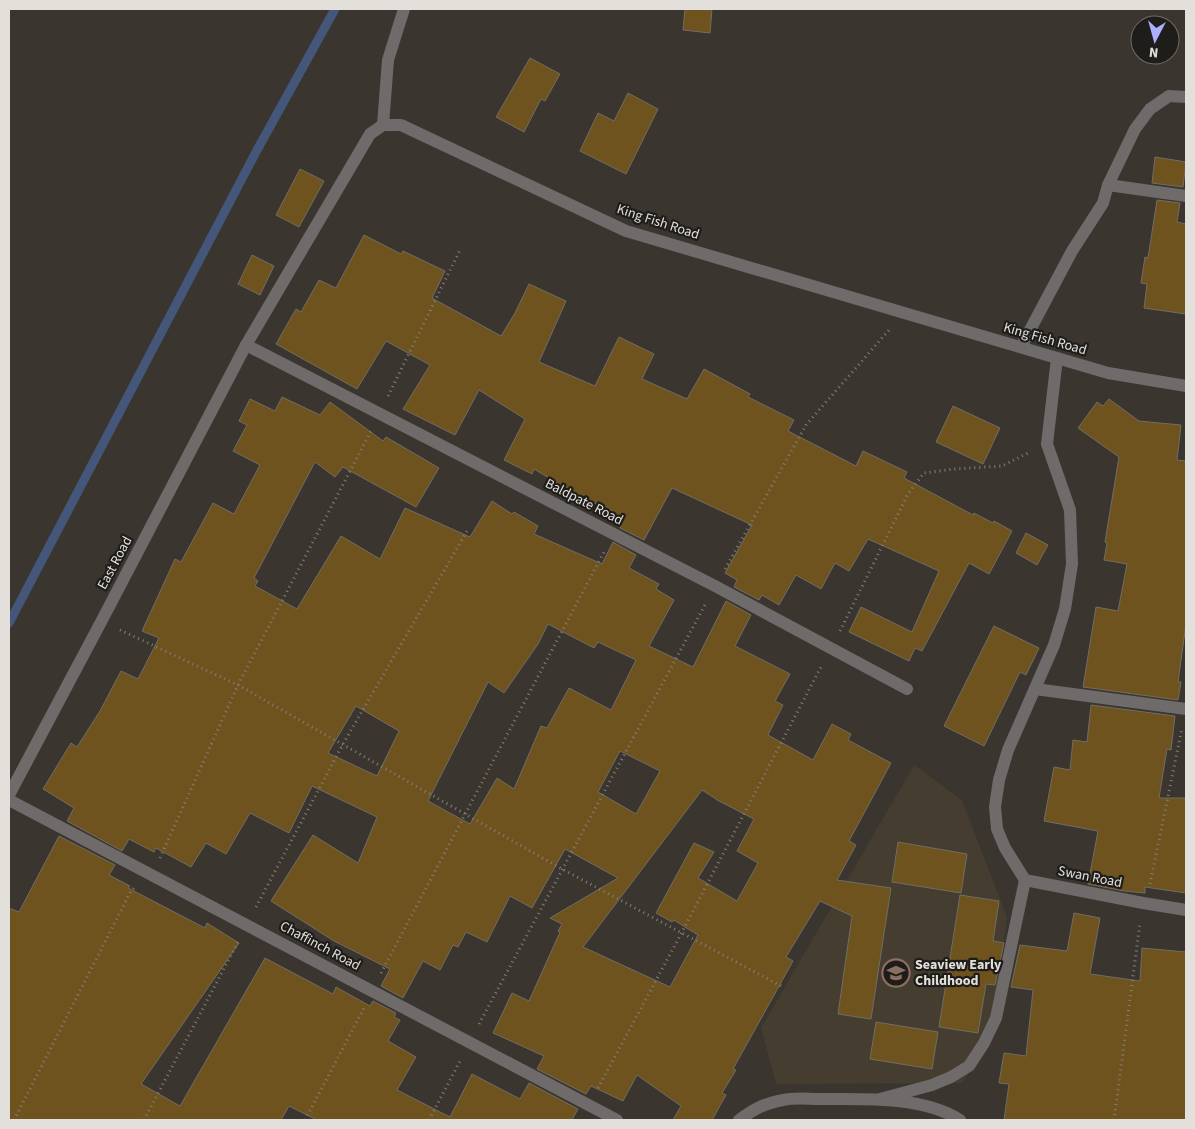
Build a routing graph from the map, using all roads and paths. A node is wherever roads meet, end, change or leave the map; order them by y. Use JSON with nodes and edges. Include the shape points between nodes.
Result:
{"nodes":[{"id":1,"x":404,"y":9,"type":"edge"},
{"id":2,"x":1186,"y":97,"type":"edge"},
{"id":3,"x":383,"y":124,"type":"junction"},
{"id":4,"x":1108,"y":185,"type":"junction"},
{"id":5,"x":1186,"y":196,"type":"edge"},
{"id":6,"x":461,"y":248,"type":"dead end"},
{"id":7,"x":904,"y":313,"type":"junction"},
{"id":8,"x":246,"y":345,"type":"junction"},
{"id":9,"x":1021,"y":347,"type":"junction"},
{"id":10,"x":1057,"y":358,"type":"junction"},
{"id":11,"x":1186,"y":386,"type":"edge"},
{"id":12,"x":380,"y":414,"type":"junction"},
{"id":13,"x":1047,"y":444,"type":"junction"},
{"id":14,"x":467,"y":532,"type":"dead end"},
{"id":15,"x":613,"y":534,"type":"junction"},
{"id":16,"x":715,"y":586,"type":"junction"},
{"id":17,"x":101,"y":622,"type":"junction"},
{"id":18,"x":831,"y":648,"type":"junction"},
{"id":19,"x":238,"y":685,"type":"junction"},
{"id":20,"x":908,"y":689,"type":"dead end"},
{"id":21,"x":1036,"y":689,"type":"junction"},
{"id":22,"x":1186,"y":709,"type":"edge"},
{"id":23,"x":343,"y":744,"type":"junction"},
{"id":24,"x":9,"y":794,"type":"edge"},
{"id":25,"x":9,"y":800,"type":"edge"},
{"id":26,"x":464,"y":814,"type":"junction"},
{"id":27,"x":562,"y":869,"type":"junction"},
{"id":28,"x":152,"y":876,"type":"junction"},
{"id":29,"x":1025,"y":880,"type":"junction"},
{"id":30,"x":1186,"y":910,"type":"edge"},
{"id":31,"x":247,"y":925,"type":"junction"},
{"id":32,"x":681,"y":934,"type":"junction"},
{"id":33,"x":781,"y":986,"type":"dead end"},
{"id":34,"x":372,"y":991,"type":"junction"},
{"id":35,"x":469,"y":1042,"type":"junction"},
{"id":36,"x":880,"y":1099,"type":"junction"},
{"id":37,"x":589,"y":1105,"type":"junction"},
{"id":38,"x":14,"y":1120,"type":"edge"},
{"id":39,"x":144,"y":1120,"type":"edge"},
{"id":40,"x":304,"y":1120,"type":"edge"},
{"id":41,"x":429,"y":1120,"type":"edge"},
{"id":42,"x":618,"y":1120,"type":"edge"},
{"id":43,"x":739,"y":1120,"type":"edge"},
{"id":44,"x":960,"y":1120,"type":"edge"}],
"edges":[{"from":1,"to":3,"type":"street","via":[[388,60]]},
{"from":2,"to":4,"type":"street","via":[[1169,96],[1150,109],[1135,129]]},
{"from":3,"to":7,"type":"street","name":"King Fish Road","via":[[401,125],[626,231]]},
{"from":3,"to":8,"type":"street","via":[[370,134]]},
{"from":4,"to":5,"type":"street"},
{"from":4,"to":9,"type":"street","via":[[1103,203],[1072,251]]},
{"from":6,"to":12,"type":"path"},
{"from":7,"to":9,"type":"street","name":"King Fish Road"},
{"from":7,"to":16,"type":"path","via":[[806,425]]},
{"from":8,"to":12,"type":"street","name":"Baldpate Road"},
{"from":8,"to":17,"type":"street","name":"East Road"},
{"from":9,"to":10,"type":"street","name":"King Fish Road"},
{"from":10,"to":11,"type":"street","name":"King Fish Road","via":[[1108,372]]},
{"from":10,"to":13,"type":"street"},
{"from":12,"to":15,"type":"street","name":"Baldpate Road"},
{"from":12,"to":19,"type":"path"},
{"from":13,"to":18,"type":"path","via":[[1002,466],[924,473],[908,494]]},
{"from":13,"to":21,"type":"street","via":[[1070,510],[1072,564],[1065,610]]},
{"from":14,"to":23,"type":"path"},
{"from":15,"to":16,"type":"street","name":"Baldpate Road"},
{"from":15,"to":26,"type":"path"},
{"from":16,"to":18,"type":"street","name":"Baldpate Road"},
{"from":16,"to":27,"type":"path"},
{"from":17,"to":19,"type":"path"},
{"from":17,"to":24,"type":"street","name":"East Road"},
{"from":18,"to":20,"type":"street","name":"Baldpate Road"},
{"from":18,"to":32,"type":"path"},
{"from":19,"to":23,"type":"path"},
{"from":19,"to":28,"type":"path"},
{"from":21,"to":22,"type":"street"},
{"from":21,"to":29,"type":"street","via":[[1008,750],[999,780],[996,807],[997,829]]},
{"from":23,"to":26,"type":"path"},
{"from":23,"to":31,"type":"path"},
{"from":25,"to":28,"type":"street","name":"Chaffinch Road"},
{"from":26,"to":27,"type":"path"},
{"from":26,"to":34,"type":"path"},
{"from":27,"to":32,"type":"path"},
{"from":27,"to":35,"type":"path"},
{"from":28,"to":31,"type":"street","name":"Chaffinch Road"},
{"from":28,"to":38,"type":"path","via":[[131,891]]},
{"from":29,"to":30,"type":"street","name":"Swan Road"},
{"from":29,"to":36,"type":"street","via":[[996,1018],[969,1066],[932,1085]]},
{"from":31,"to":34,"type":"street","name":"Chaffinch Road"},
{"from":31,"to":39,"type":"path"},
{"from":32,"to":33,"type":"path"},
{"from":32,"to":37,"type":"path"},
{"from":34,"to":35,"type":"street","name":"Chaffinch Road"},
{"from":34,"to":40,"type":"path"},
{"from":35,"to":37,"type":"street","name":"Chaffinch Road"},
{"from":35,"to":41,"type":"path"},
{"from":36,"to":43,"type":"street","via":[[785,1099],[756,1107]]},
{"from":36,"to":44,"type":"street","via":[[922,1106]]},
{"from":37,"to":42,"type":"street","name":"Chaffinch Road"}]}
